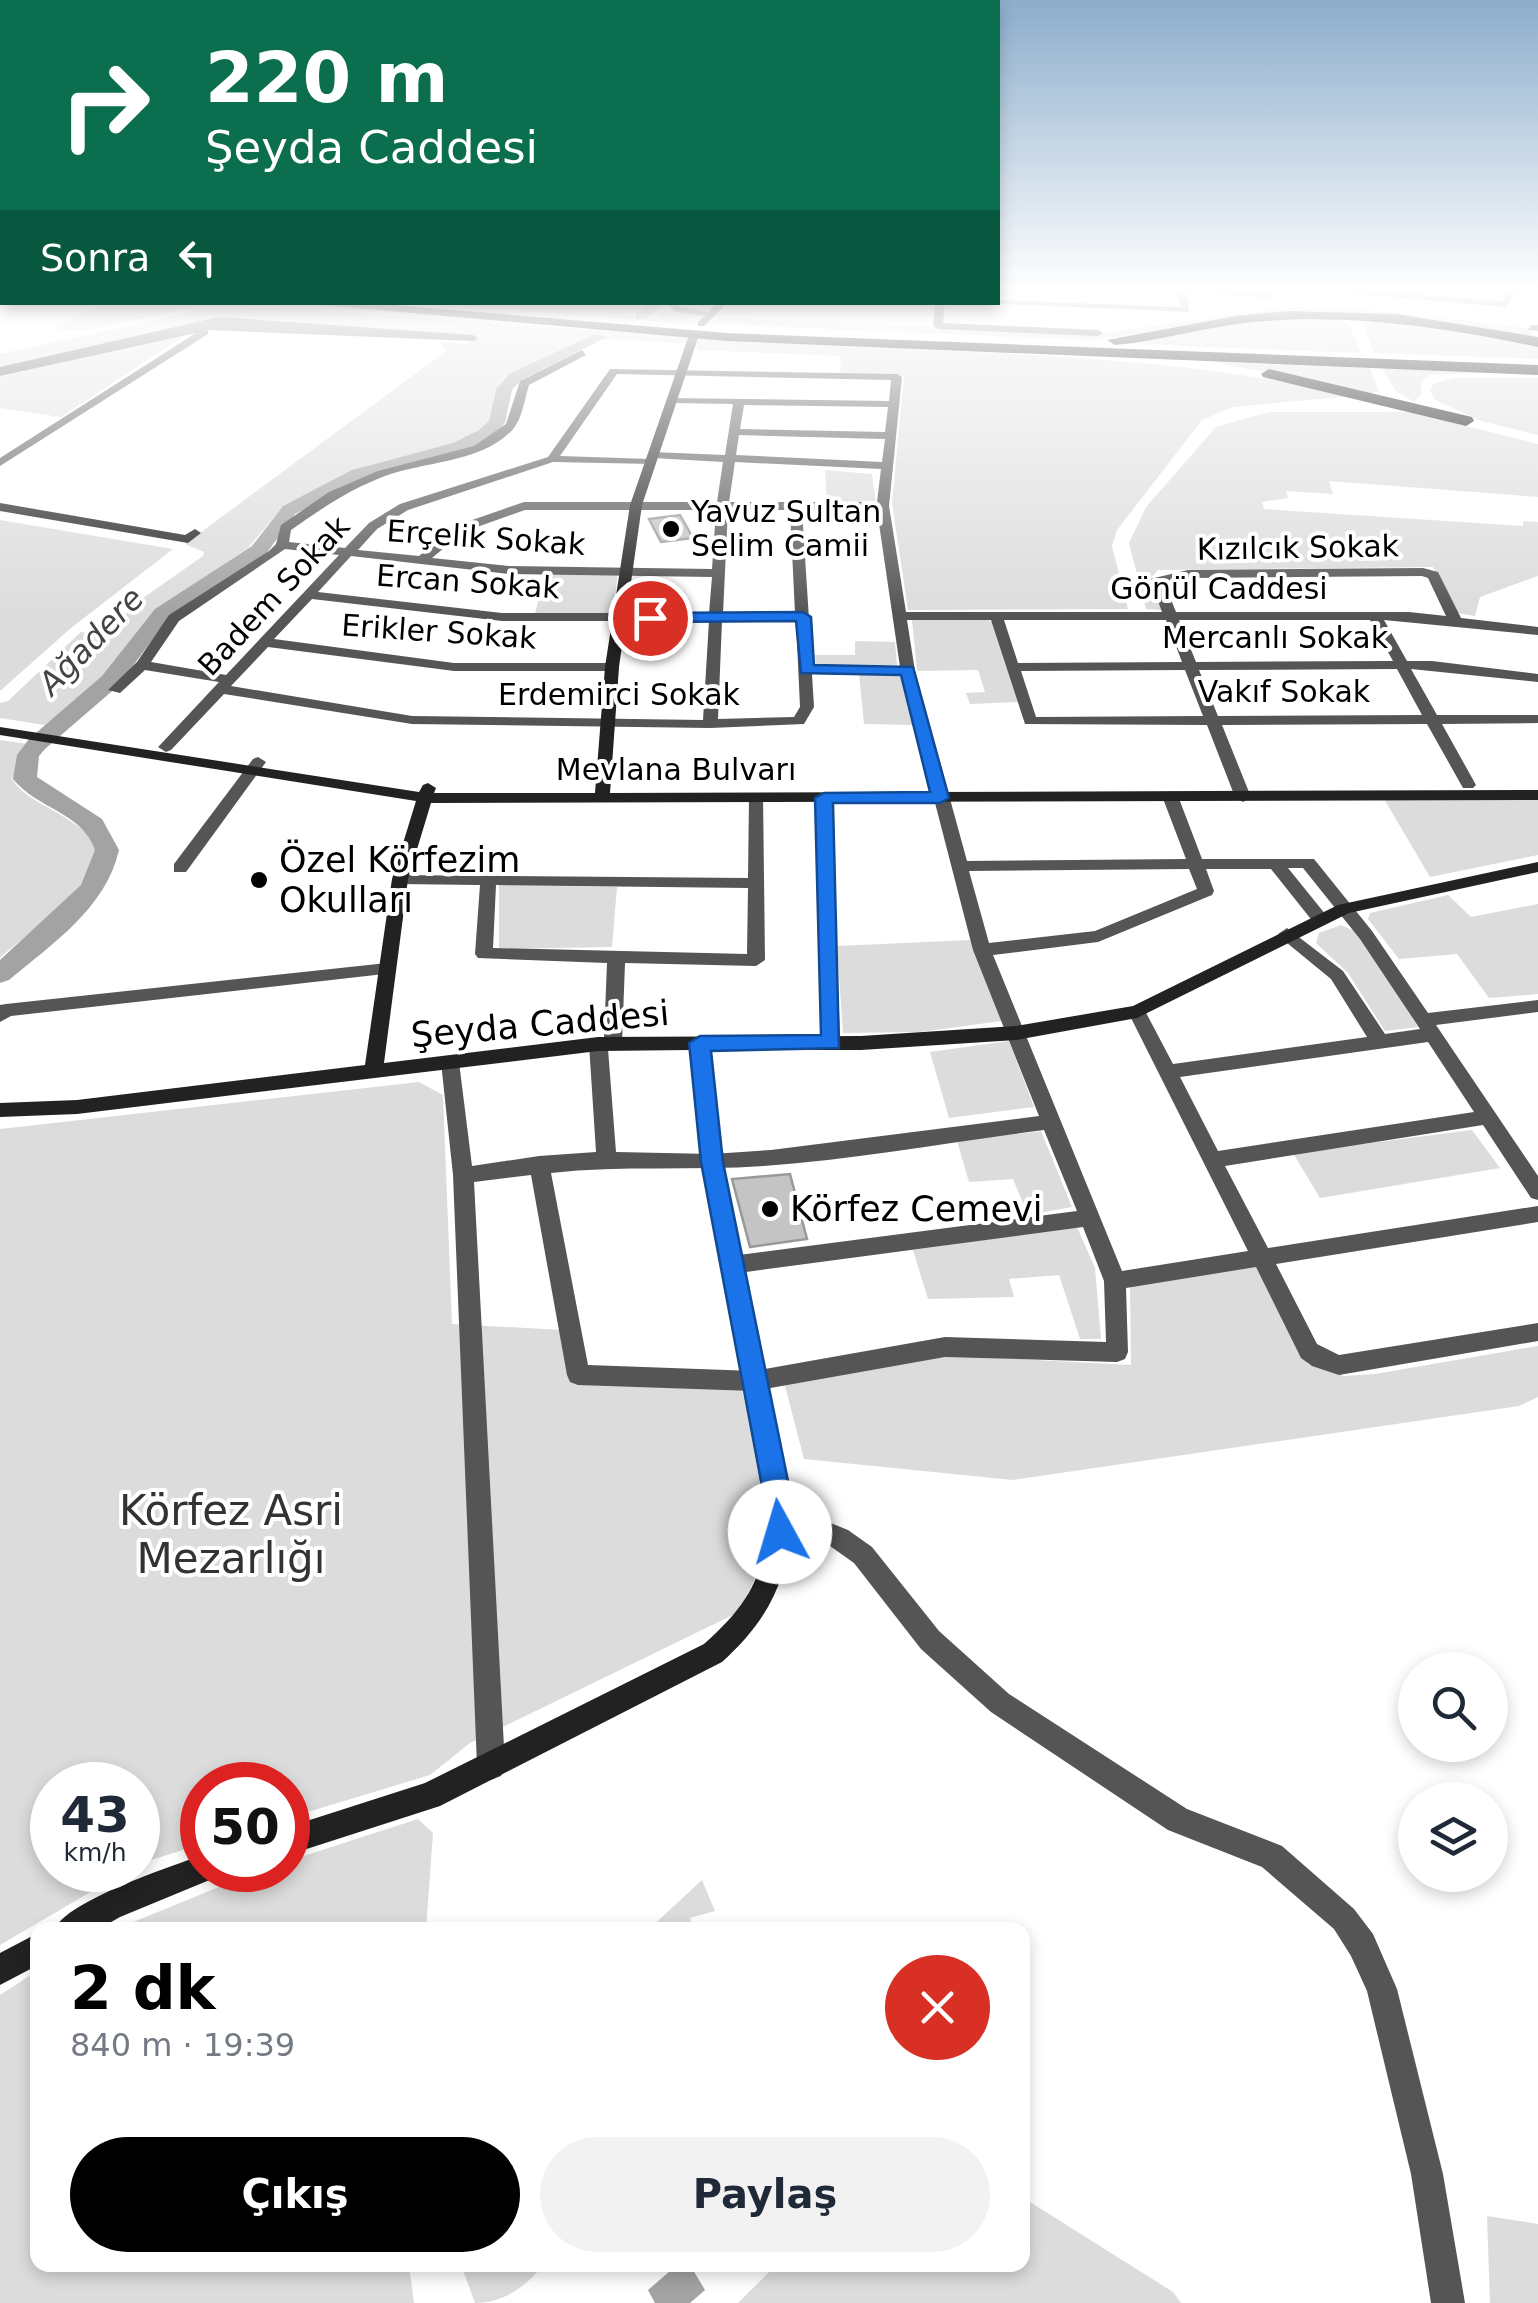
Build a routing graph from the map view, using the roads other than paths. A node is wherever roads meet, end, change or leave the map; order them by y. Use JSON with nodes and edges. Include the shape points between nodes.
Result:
{"nodes":[{"id":1,"x":99,"y":399,"type":"edge"},
{"id":2,"x":519,"y":399,"type":"edge"},
{"id":3,"x":594,"y":399,"type":"edge"},
{"id":4,"x":840,"y":399,"type":"edge"},
{"id":5,"x":895,"y":399,"type":"edge"},
{"id":6,"x":1431,"y":399,"type":"edge"},
{"id":7,"x":672,"y":400,"type":"joint"},
{"id":8,"x":739,"y":401,"type":"junction"},
{"id":9,"x":840,"y":403,"type":"junction"},
{"id":10,"x":894,"y":404,"type":"junction"},
{"id":11,"x":1466,"y":420,"type":"dead end"},
{"id":12,"x":734,"y":432,"type":"junction"},
{"id":13,"x":891,"y":436,"type":"junction"},
{"id":14,"x":552,"y":458,"type":"junction"},
{"id":15,"x":652,"y":459,"type":"junction"},
{"id":16,"x":730,"y":459,"type":"junction"},
{"id":17,"x":0,"y":463,"type":"edge"},
{"id":18,"x":888,"y":466,"type":"junction"},
{"id":19,"x":508,"y":492,"type":"junction"},
{"id":20,"x":0,"y":504,"type":"edge"},
{"id":21,"x":636,"y":505,"type":"junction"},
{"id":22,"x":722,"y":506,"type":"junction"},
{"id":23,"x":796,"y":506,"type":"junction"},
{"id":24,"x":883,"y":506,"type":"junction"},
{"id":25,"x":282,"y":546,"type":"junction"},
{"id":26,"x":345,"y":552,"type":"junction"},
{"id":27,"x":423,"y":559,"type":"junction"},
{"id":28,"x":626,"y":572,"type":"junction"},
{"id":29,"x":716,"y":572,"type":"junction"},
{"id":30,"x":309,"y":595,"type":"junction"},
{"id":31,"x":899,"y":616,"type":"junction"},
{"id":32,"x":996,"y":616,"type":"junction"},
{"id":33,"x":1170,"y":616,"type":"junction"},
{"id":34,"x":1375,"y":616,"type":"junction"},
{"id":35,"x":803,"y":617,"type":"junction"},
{"id":36,"x":618,"y":618,"type":"junction"},
{"id":37,"x":713,"y":618,"type":"junction"},
{"id":38,"x":1454,"y":618,"type":"junction"},
{"id":39,"x":1538,"y":631,"type":"edge"},
{"id":40,"x":264,"y":642,"type":"junction"},
{"id":41,"x":142,"y":665,"type":"junction"},
{"id":42,"x":1402,"y":665,"type":"junction"},
{"id":43,"x":1191,"y":666,"type":"junction"},
{"id":44,"x":612,"y":667,"type":"junction"},
{"id":45,"x":1012,"y":667,"type":"junction"},
{"id":46,"x":806,"y":670,"type":"junction"},
{"id":47,"x":908,"y":671,"type":"junction"},
{"id":48,"x":1538,"y":678,"type":"edge"},
{"id":49,"x":226,"y":685,"type":"junction"},
{"id":50,"x":115,"y":690,"type":"dead end"},
{"id":51,"x":1431,"y":719,"type":"junction"},
{"id":52,"x":1538,"y":719,"type":"edge"},
{"id":53,"x":1212,"y":720,"type":"junction"},
{"id":54,"x":608,"y":724,"type":"junction"},
{"id":55,"x":710,"y":724,"type":"junction"},
{"id":56,"x":7,"y":727,"type":"edge"},
{"id":57,"x":74,"y":737,"type":"junction"},
{"id":58,"x":166,"y":748,"type":"junction"},
{"id":59,"x":254,"y":767,"type":"junction"},
{"id":60,"x":1468,"y":785,"type":"junction"},
{"id":61,"x":1538,"y":785,"type":"edge"},
{"id":62,"x":1241,"y":792,"type":"junction"},
{"id":63,"x":426,"y":793,"type":"junction"},
{"id":64,"x":602,"y":793,"type":"junction"},
{"id":65,"x":939,"y":793,"type":"junction"},
{"id":66,"x":1538,"y":794,"type":"edge"},
{"id":67,"x":1170,"y":796,"type":"junction"},
{"id":68,"x":757,"y":798,"type":"junction"},
{"id":69,"x":824,"y":798,"type":"junction"},
{"id":70,"x":1275,"y":863,"type":"junction"},
{"id":71,"x":1196,"y":864,"type":"junction"},
{"id":72,"x":959,"y":866,"type":"junction"},
{"id":73,"x":1538,"y":867,"type":"edge"},
{"id":74,"x":180,"y":868,"type":"dead end"},
{"id":75,"x":400,"y":878,"type":"junction"},
{"id":76,"x":488,"y":883,"type":"junction"},
{"id":77,"x":756,"y":884,"type":"junction"},
{"id":78,"x":1344,"y":909,"type":"junction"},
{"id":79,"x":1320,"y":919,"type":"junction"},
{"id":80,"x":1287,"y":934,"type":"junction"},
{"id":81,"x":982,"y":950,"type":"junction"},
{"id":82,"x":616,"y":958,"type":"junction"},
{"id":83,"x":386,"y":970,"type":"junction"},
{"id":84,"x":1538,"y":1006,"type":"edge"},
{"id":85,"x":1136,"y":1012,"type":"junction"},
{"id":86,"x":0,"y":1016,"type":"edge"},
{"id":87,"x":1430,"y":1027,"type":"junction"},
{"id":88,"x":1016,"y":1033,"type":"junction"},
{"id":89,"x":1380,"y":1042,"type":"junction"},
{"id":90,"x":700,"y":1043,"type":"junction"},
{"id":91,"x":832,"y":1043,"type":"junction"},
{"id":92,"x":606,"y":1044,"type":"junction"},
{"id":93,"x":450,"y":1062,"type":"junction"},
{"id":94,"x":1168,"y":1072,"type":"junction"},
{"id":95,"x":372,"y":1073,"type":"junction"},
{"id":96,"x":0,"y":1110,"type":"edge"},
{"id":97,"x":1486,"y":1117,"type":"junction"},
{"id":98,"x":1048,"y":1122,"type":"junction"},
{"id":99,"x":607,"y":1159,"type":"junction"},
{"id":100,"x":1212,"y":1160,"type":"junction"},
{"id":101,"x":712,"y":1162,"type":"junction"},
{"id":102,"x":539,"y":1164,"type":"junction"},
{"id":103,"x":463,"y":1175,"type":"junction"},
{"id":104,"x":1538,"y":1192,"type":"edge"},
{"id":105,"x":1538,"y":1214,"type":"edge"},
{"id":106,"x":1088,"y":1218,"type":"junction"},
{"id":107,"x":1259,"y":1258,"type":"junction"},
{"id":108,"x":731,"y":1264,"type":"junction"},
{"id":109,"x":1116,"y":1281,"type":"junction"},
{"id":110,"x":1538,"y":1332,"type":"edge"},
{"id":111,"x":754,"y":1381,"type":"junction"},
{"id":112,"x":778,"y":1514,"type":"junction"},
{"id":113,"x":491,"y":1766,"type":"junction"},
{"id":114,"x":310,"y":1834,"type":"edge"},
{"id":115,"x":180,"y":1877,"type":"edge"},
{"id":116,"x":82,"y":1922,"type":"edge"},
{"id":117,"x":30,"y":1953,"type":"edge"},
{"id":118,"x":0,"y":1970,"type":"edge"},
{"id":119,"x":1448,"y":2303,"type":"edge"}],
"edges":[{"from":1,"to":17,"type":"street"},
{"from":2,"to":25,"type":"street","via":[[511,424],[496,437],[333,495],[285,528]]},
{"from":3,"to":14,"type":"street"},
{"from":4,"to":9,"type":"street"},
{"from":5,"to":10,"type":"street"},
{"from":6,"to":11,"type":"highway"},
{"from":7,"to":8,"type":"street"},
{"from":7,"to":15,"type":"street"},
{"from":8,"to":9,"type":"street"},
{"from":8,"to":12,"type":"street"},
{"from":9,"to":10,"type":"street"},
{"from":10,"to":13,"type":"street"},
{"from":12,"to":13,"type":"street"},
{"from":12,"to":16,"type":"street"},
{"from":13,"to":18,"type":"street"},
{"from":14,"to":15,"type":"street"},
{"from":14,"to":19,"type":"street","name":"Badem Sokak"},
{"from":15,"to":16,"type":"street"},
{"from":15,"to":21,"type":"street"},
{"from":16,"to":18,"type":"street"},
{"from":16,"to":22,"type":"street"},
{"from":18,"to":24,"type":"street"},
{"from":19,"to":21,"type":"street"},
{"from":19,"to":26,"type":"street","name":"Badem Sokak","via":[[404,507]]},
{"from":19,"to":27,"type":"street"},
{"from":20,"to":20,"type":"street","via":[[188,539],[195,533]]},
{"from":21,"to":22,"type":"street"},
{"from":21,"to":28,"type":"street"},
{"from":22,"to":23,"type":"street"},
{"from":22,"to":29,"type":"street"},
{"from":23,"to":24,"type":"street"},
{"from":23,"to":35,"type":"street","name":"Erdemirci Sokak"},
{"from":24,"to":31,"type":"street"},
{"from":25,"to":26,"type":"street","name":"Erçelik Sokak"},
{"from":25,"to":41,"type":"street","via":[[174,618]]},
{"from":26,"to":27,"type":"street","name":"Erçelik Sokak"},
{"from":26,"to":30,"type":"street","name":"Badem Sokak"},
{"from":27,"to":28,"type":"street","name":"Erçelik Sokak","via":[[510,570]]},
{"from":28,"to":29,"type":"street","name":"Erçelik Sokak"},
{"from":28,"to":36,"type":"street"},
{"from":29,"to":37,"type":"street"},
{"from":30,"to":36,"type":"street","name":"Ercan Sokak","via":[[502,618]]},
{"from":30,"to":40,"type":"street","name":"Badem Sokak"},
{"from":31,"to":32,"type":"street","name":"Gönül Caddesi"},
{"from":31,"to":47,"type":"street"},
{"from":32,"to":33,"type":"street","name":"Gönül Caddesi"},
{"from":32,"to":45,"type":"street"},
{"from":33,"to":34,"type":"street","name":"Gönül Caddesi"},
{"from":33,"to":38,"type":"street","name":"Kızılcık Sokak","via":[[1155,582],[1164,576],[1416,572],[1434,575]]},
{"from":33,"to":43,"type":"street"},
{"from":34,"to":38,"type":"street","name":"Gönül Caddesi"},
{"from":34,"to":42,"type":"street"},
{"from":35,"to":37,"type":"street","name":"Ercan Sokak"},
{"from":35,"to":46,"type":"street","name":"Erdemirci Sokak"},
{"from":36,"to":37,"type":"street","name":"Ercan Sokak"},
{"from":36,"to":44,"type":"street"},
{"from":37,"to":55,"type":"street"},
{"from":38,"to":39,"type":"street","name":"Gönül Caddesi"},
{"from":40,"to":44,"type":"street","name":"Erikler Sokak","via":[[454,667]]},
{"from":40,"to":49,"type":"street","name":"Badem Sokak"},
{"from":41,"to":49,"type":"street","name":"Erdemirci Sokak"},
{"from":41,"to":50,"type":"street"},
{"from":42,"to":43,"type":"street","name":"Mercanlı Sokak"},
{"from":42,"to":48,"type":"street","name":"Mercanlı Sokak"},
{"from":42,"to":51,"type":"street"},
{"from":43,"to":45,"type":"street","name":"Mercanlı Sokak"},
{"from":43,"to":53,"type":"street"},
{"from":44,"to":54,"type":"street"},
{"from":45,"to":53,"type":"street","name":"Vakıf Sokak","via":[[1030,721]]},
{"from":46,"to":47,"type":"street"},
{"from":46,"to":55,"type":"street","name":"Erdemirci Sokak","via":[[807,707],[799,721]]},
{"from":47,"to":65,"type":"street"},
{"from":49,"to":54,"type":"street","name":"Erdemirci Sokak","via":[[412,720]]},
{"from":49,"to":58,"type":"street","name":"Badem Sokak"},
{"from":51,"to":52,"type":"street","name":"Vakıf Sokak"},
{"from":51,"to":53,"type":"street","name":"Vakıf Sokak"},
{"from":51,"to":60,"type":"street"},
{"from":53,"to":62,"type":"street"},
{"from":54,"to":55,"type":"street","name":"Erdemirci Sokak"},
{"from":54,"to":64,"type":"street"},
{"from":56,"to":57,"type":"street","name":"Mevlana Bulvarı"},
{"from":57,"to":58,"type":"street","name":"Mevlana Bulvarı"},
{"from":57,"to":59,"type":"street","name":"Mevlana Bulvarı"},
{"from":58,"to":59,"type":"street","name":"Mevlana Bulvarı"},
{"from":59,"to":63,"type":"street","name":"Mevlana Bulvarı"},
{"from":59,"to":74,"type":"street"},
{"from":60,"to":61,"type":"street","name":"Mevlana Bulvarı"},
{"from":60,"to":62,"type":"street","name":"Mevlana Bulvarı"},
{"from":62,"to":65,"type":"street","name":"Mevlana Bulvarı"},
{"from":62,"to":66,"type":"street","name":"Mevlana Bulvarı"},
{"from":62,"to":67,"type":"street","name":"Mevlana Bulvarı"},
{"from":63,"to":64,"type":"street","name":"Mevlana Bulvarı"},
{"from":63,"to":75,"type":"street"},
{"from":64,"to":65,"type":"street","name":"Mevlana Bulvarı"},
{"from":64,"to":68,"type":"street","name":"Mevlana Bulvarı"},
{"from":65,"to":67,"type":"street","name":"Mevlana Bulvarı"},
{"from":65,"to":69,"type":"street","name":"Mevlana Bulvarı"},
{"from":65,"to":72,"type":"street"},
{"from":67,"to":71,"type":"street"},
{"from":68,"to":69,"type":"street","name":"Mevlana Bulvarı"},
{"from":68,"to":77,"type":"street"},
{"from":69,"to":91,"type":"street"},
{"from":70,"to":71,"type":"street"},
{"from":70,"to":78,"type":"street","via":[[1308,862]]},
{"from":70,"to":79,"type":"street"},
{"from":71,"to":72,"type":"street"},
{"from":71,"to":81,"type":"street","via":[[1206,891],[1110,932]]},
{"from":72,"to":81,"type":"street"},
{"from":73,"to":78,"type":"street","name":"Şeyda Caddesi"},
{"from":75,"to":76,"type":"street"},
{"from":75,"to":83,"type":"street"},
{"from":76,"to":77,"type":"street"},
{"from":76,"to":82,"type":"street","via":[[484,954]]},
{"from":77,"to":82,"type":"street","via":[[756,960]]},
{"from":78,"to":79,"type":"street","name":"Şeyda Caddesi"},
{"from":78,"to":87,"type":"street"},
{"from":79,"to":80,"type":"street","name":"Şeyda Caddesi"},
{"from":80,"to":85,"type":"street","name":"Şeyda Caddesi"},
{"from":80,"to":89,"type":"street","via":[[1338,975]]},
{"from":81,"to":88,"type":"street"},
{"from":82,"to":92,"type":"street"},
{"from":83,"to":86,"type":"street","via":[[6,1010]]},
{"from":83,"to":95,"type":"street"},
{"from":84,"to":87,"type":"street"},
{"from":85,"to":88,"type":"street","name":"Şeyda Caddesi"},
{"from":85,"to":94,"type":"street"},
{"from":87,"to":89,"type":"street"},
{"from":87,"to":97,"type":"street"},
{"from":88,"to":91,"type":"street","name":"Şeyda Caddesi"},
{"from":88,"to":98,"type":"street"},
{"from":89,"to":94,"type":"street"},
{"from":90,"to":91,"type":"street","name":"Şeyda Caddesi"},
{"from":90,"to":92,"type":"street","name":"Şeyda Caddesi"},
{"from":90,"to":101,"type":"street"},
{"from":92,"to":93,"type":"street","name":"Şeyda Caddesi"},
{"from":92,"to":99,"type":"street"},
{"from":93,"to":95,"type":"street","name":"Şeyda Caddesi"},
{"from":93,"to":103,"type":"street"},
{"from":94,"to":100,"type":"street"},
{"from":95,"to":96,"type":"street","name":"Şeyda Caddesi"},
{"from":97,"to":100,"type":"street"},
{"from":97,"to":104,"type":"street"},
{"from":98,"to":101,"type":"street"},
{"from":98,"to":106,"type":"street"},
{"from":99,"to":101,"type":"street"},
{"from":99,"to":102,"type":"street"},
{"from":100,"to":107,"type":"street"},
{"from":101,"to":108,"type":"street"},
{"from":102,"to":103,"type":"street"},
{"from":102,"to":111,"type":"street","via":[[578,1375]]},
{"from":103,"to":113,"type":"street"},
{"from":105,"to":107,"type":"street"},
{"from":106,"to":108,"type":"street"},
{"from":106,"to":109,"type":"street"},
{"from":107,"to":109,"type":"street"},
{"from":107,"to":110,"type":"street","via":[[1310,1350],[1330,1364]]},
{"from":108,"to":111,"type":"street"},
{"from":109,"to":111,"type":"street","via":[[1117,1352],[945,1347]]},
{"from":111,"to":112,"type":"street"},
{"from":112,"to":113,"type":"street","via":[[771,1580],[740,1631],[713,1653]]},
{"from":112,"to":119,"type":"street","via":[[863,1555],[930,1640],[1000,1702],[1164,1812],[1272,1856],[1344,1919],[1382,1989],[1427,2174]]},
{"from":113,"to":114,"type":"street","via":[[398,1808]]},
{"from":115,"to":116,"type":"street"},
{"from":117,"to":118,"type":"street"}]}
